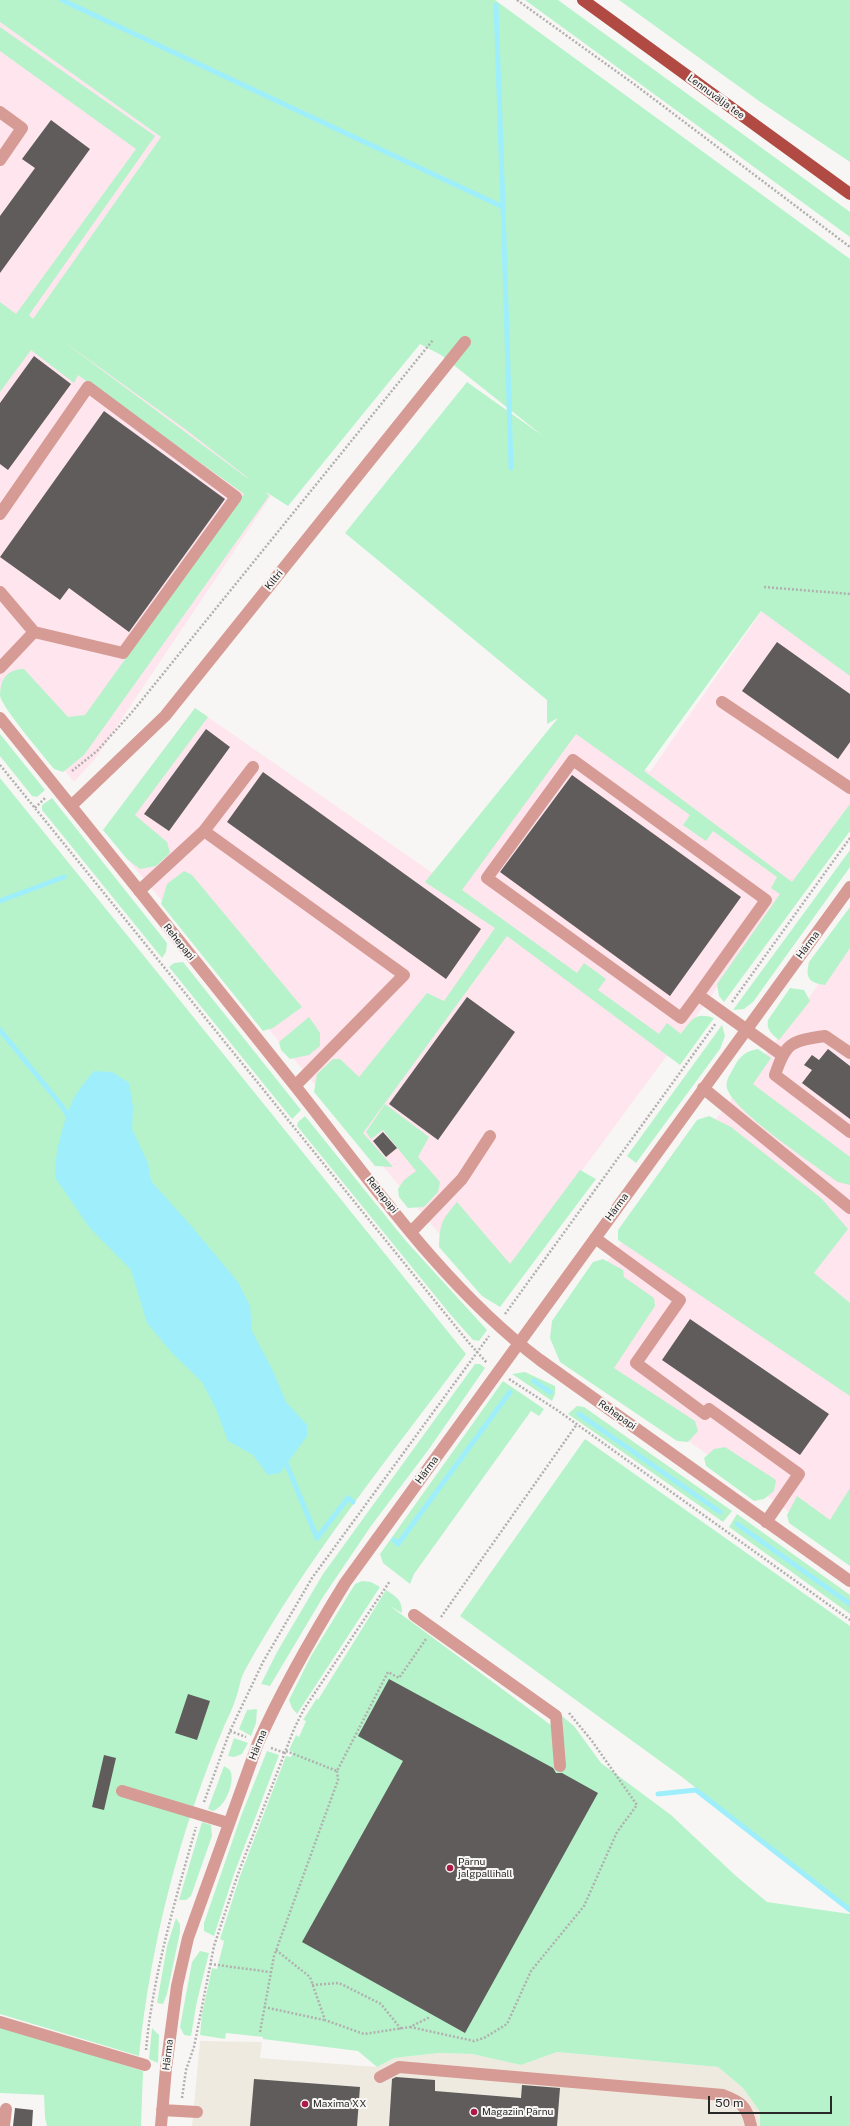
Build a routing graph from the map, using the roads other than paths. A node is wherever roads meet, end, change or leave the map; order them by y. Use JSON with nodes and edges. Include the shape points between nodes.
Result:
{"nodes":[{"id":1,"x":583,"y":0,"type":"edge"},
{"id":2,"x":0,"y":112,"type":"edge"},
{"id":3,"x":0,"y":160,"type":"edge"},
{"id":4,"x":850,"y":194,"type":"edge"},
{"id":5,"x":464,"y":342,"type":"dead end"},
{"id":6,"x":0,"y":514,"type":"edge"},
{"id":7,"x":0,"y":592,"type":"edge"},
{"id":8,"x":34,"y":632,"type":"junction"},
{"id":9,"x":0,"y":668,"type":"edge"},
{"id":10,"x":722,"y":702,"type":"dead end"},
{"id":11,"x":0,"y":718,"type":"edge"},
{"id":12,"x":252,"y":767,"type":"dead end"},
{"id":13,"x":850,"y":788,"type":"edge"},
{"id":14,"x":71,"y":806,"type":"junction"},
{"id":15,"x":204,"y":831,"type":"junction"},
{"id":16,"x":850,"y":887,"type":"edge"},
{"id":17,"x":139,"y":891,"type":"junction"},
{"id":18,"x":698,"y":995,"type":"junction"},
{"id":19,"x":746,"y":1030,"type":"junction"},
{"id":20,"x":850,"y":1053,"type":"edge"},
{"id":21,"x":782,"y":1055,"type":"junction"},
{"id":22,"x":295,"y":1086,"type":"junction"},
{"id":23,"x":703,"y":1088,"type":"junction"},
{"id":24,"x":850,"y":1132,"type":"edge"},
{"id":25,"x":490,"y":1136,"type":"dead end"},
{"id":26,"x":850,"y":1208,"type":"edge"},
{"id":27,"x":412,"y":1232,"type":"junction"},
{"id":28,"x":595,"y":1238,"type":"junction"},
{"id":29,"x":518,"y":1344,"type":"junction"},
{"id":30,"x":766,"y":1522,"type":"junction"},
{"id":31,"x":850,"y":1582,"type":"edge"},
{"id":32,"x":414,"y":1615,"type":"dead end"},
{"id":33,"x":560,"y":1766,"type":"dead end"},
{"id":34,"x":122,"y":1791,"type":"dead end"},
{"id":35,"x":228,"y":1823,"type":"junction"},
{"id":36,"x":0,"y":2022,"type":"edge"},
{"id":37,"x":144,"y":2065,"type":"dead end"},
{"id":38,"x":380,"y":2077,"type":"dead end"},
{"id":39,"x":6,"y":2109,"type":"dead end"},
{"id":40,"x":162,"y":2110,"type":"junction"},
{"id":41,"x":197,"y":2112,"type":"dead end"},
{"id":42,"x":4,"y":2126,"type":"edge"},
{"id":43,"x":161,"y":2126,"type":"edge"},
{"id":44,"x":751,"y":2126,"type":"edge"}],
"edges":[{"from":1,"to":4,"type":"main road","name":"Lennuvälja tee"},
{"from":2,"to":3,"type":"street","via":[[22,128]]},
{"from":5,"to":14,"type":"street","name":"Kiltri","via":[[165,716]]},
{"from":6,"to":8,"type":"street","via":[[88,387],[236,497],[123,654]]},
{"from":7,"to":8,"type":"street"},
{"from":8,"to":9,"type":"street"},
{"from":10,"to":13,"type":"street"},
{"from":11,"to":14,"type":"street","name":"Rehepapi"},
{"from":12,"to":15,"type":"street"},
{"from":14,"to":17,"type":"street","name":"Rehepapi"},
{"from":15,"to":17,"type":"street"},
{"from":15,"to":22,"type":"street","via":[[404,975]]},
{"from":16,"to":19,"type":"street","name":"Härma"},
{"from":17,"to":22,"type":"street","name":"Rehepapi"},
{"from":18,"to":18,"type":"street","via":[[681,1018],[487,878],[573,760],[766,900]]},
{"from":18,"to":19,"type":"street"},
{"from":19,"to":21,"type":"street"},
{"from":19,"to":23,"type":"street","name":"Härma"},
{"from":20,"to":21,"type":"street","via":[[825,1036],[797,1040]]},
{"from":21,"to":24,"type":"street","via":[[775,1075]]},
{"from":22,"to":27,"type":"street","name":"Rehepapi"},
{"from":23,"to":26,"type":"street"},
{"from":23,"to":28,"type":"street","name":"Härma"},
{"from":25,"to":27,"type":"street","via":[[462,1179]]},
{"from":27,"to":29,"type":"street","name":"Rehepapi","via":[[477,1305]]},
{"from":28,"to":29,"type":"street","name":"Härma"},
{"from":28,"to":30,"type":"street","via":[[680,1300],[636,1363],[705,1414],[709,1409],[799,1474]]},
{"from":29,"to":30,"type":"street","name":"Rehepapi"},
{"from":29,"to":35,"type":"street","name":"Härma","via":[[345,1583],[312,1636],[272,1711]]},
{"from":30,"to":31,"type":"street","name":"Rehepapi"},
{"from":32,"to":33,"type":"street","via":[[556,1716]]},
{"from":34,"to":35,"type":"street"},
{"from":35,"to":40,"type":"street","name":"Härma","via":[[188,1938],[179,1979]]},
{"from":36,"to":37,"type":"street"},
{"from":38,"to":44,"type":"street","via":[[399,2067],[723,2095],[740,2102],[748,2114]]},
{"from":39,"to":42,"type":"street"},
{"from":40,"to":41,"type":"street"},
{"from":40,"to":43,"type":"street","name":"Härma"}]}
